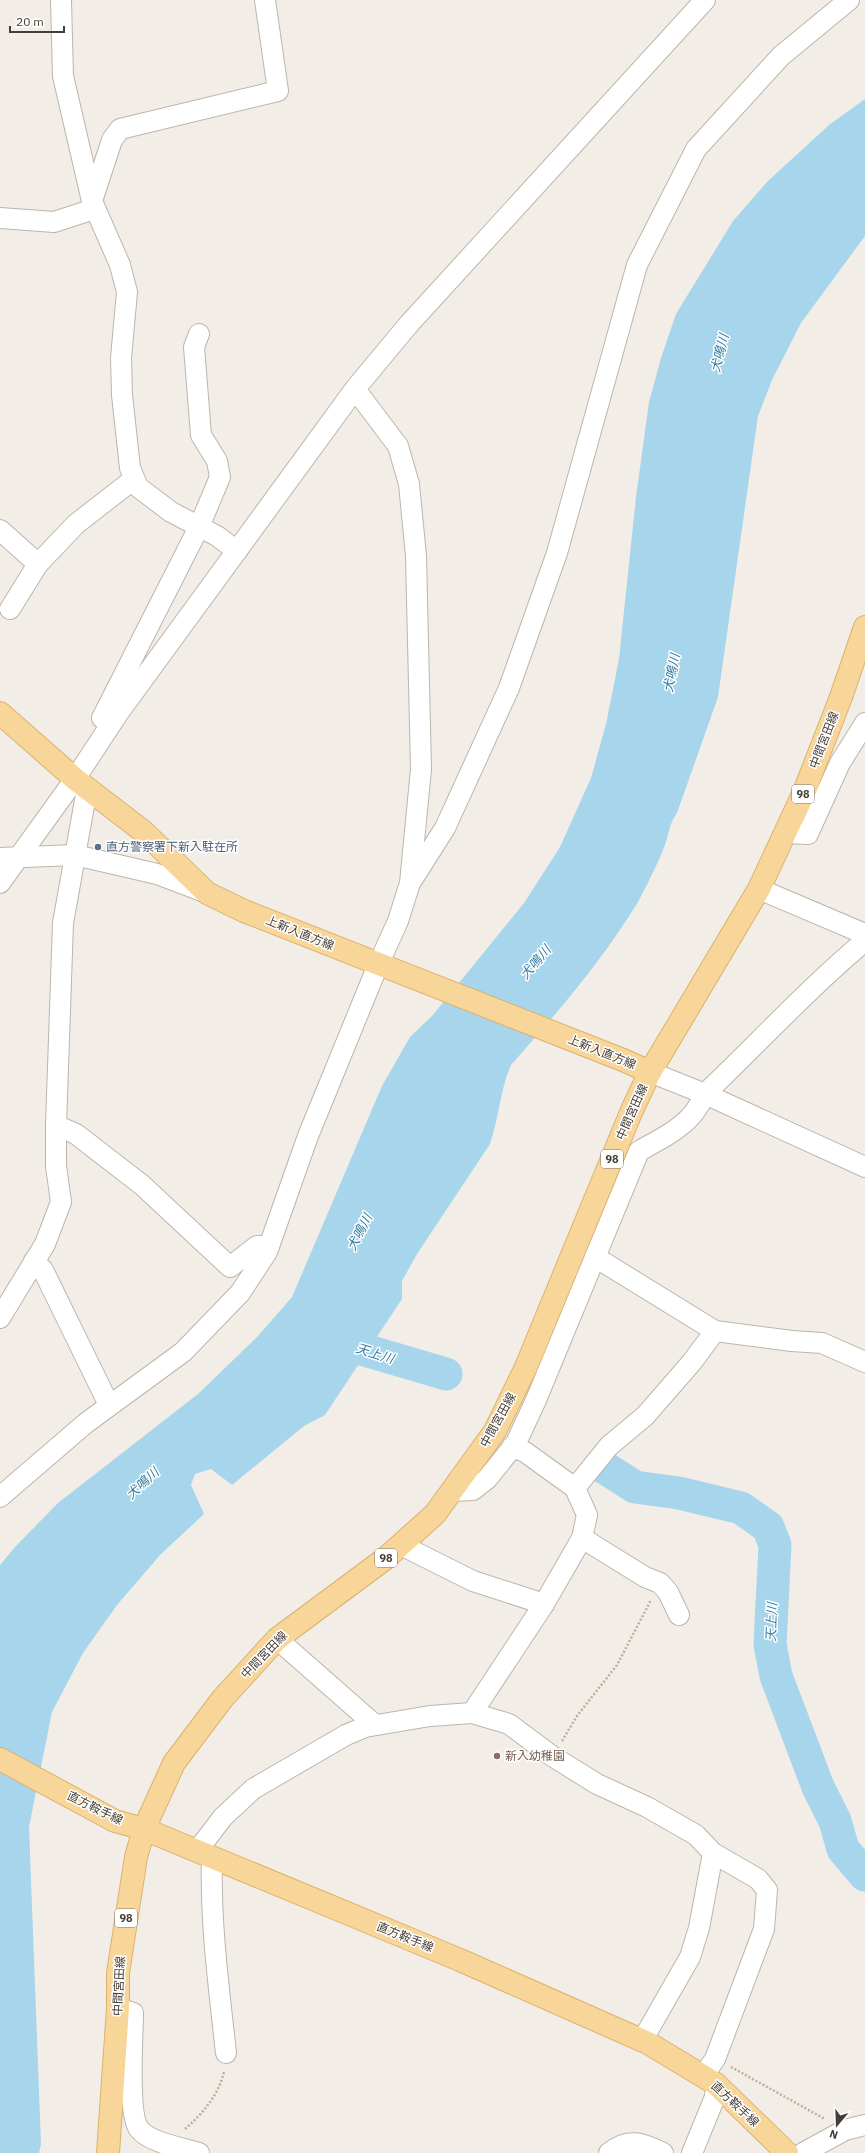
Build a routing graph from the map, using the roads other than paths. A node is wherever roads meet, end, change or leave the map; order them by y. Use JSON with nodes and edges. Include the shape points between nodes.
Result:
{"nodes":[{"id":1,"x":61,"y":0,"type":"edge"},
{"id":2,"x":265,"y":0,"type":"edge"},
{"id":3,"x":705,"y":0,"type":"edge"},
{"id":4,"x":849,"y":0,"type":"edge"},
{"id":5,"x":93,"y":205,"type":"junction"},
{"id":6,"x":0,"y":218,"type":"edge"},
{"id":7,"x":198,"y":334,"type":"dead end"},
{"id":8,"x":355,"y":389,"type":"junction"},
{"id":9,"x":134,"y":478,"type":"junction"},
{"id":10,"x":198,"y":527,"type":"junction"},
{"id":11,"x":0,"y":530,"type":"edge"},
{"id":12,"x":237,"y":551,"type":"junction"},
{"id":13,"x":38,"y":564,"type":"junction"},
{"id":14,"x":10,"y":609,"type":"dead end"},
{"id":15,"x":865,"y":627,"type":"edge"},
{"id":16,"x":0,"y":713,"type":"edge"},
{"id":17,"x":865,"y":723,"type":"edge"},
{"id":18,"x":103,"y":736,"type":"junction"},
{"id":19,"x":81,"y":784,"type":"junction"},
{"id":20,"x":785,"y":833,"type":"junction"},
{"id":21,"x":75,"y":854,"type":"junction"},
{"id":22,"x":10,"y":858,"type":"edge"},
{"id":23,"x":0,"y":883,"type":"edge"},
{"id":24,"x":410,"y":883,"type":"junction"},
{"id":25,"x":759,"y":890,"type":"junction"},
{"id":26,"x":207,"y":893,"type":"junction"},
{"id":27,"x":865,"y":934,"type":"edge"},
{"id":28,"x":865,"y":941,"type":"edge"},
{"id":29,"x":383,"y":967,"type":"junction"},
{"id":30,"x":650,"y":1072,"type":"junction"},
{"id":31,"x":705,"y":1094,"type":"junction"},
{"id":32,"x":56,"y":1125,"type":"junction"},
{"id":33,"x":865,"y":1167,"type":"edge"},
{"id":34,"x":269,"y":1246,"type":"junction"},
{"id":35,"x":595,"y":1257,"type":"junction"},
{"id":36,"x":34,"y":1261,"type":"junction"},
{"id":37,"x":0,"y":1318,"type":"edge"},
{"id":38,"x":715,"y":1331,"type":"junction"},
{"id":39,"x":865,"y":1362,"type":"edge"},
{"id":40,"x":109,"y":1406,"type":"junction"},
{"id":41,"x":512,"y":1448,"type":"junction"},
{"id":42,"x":575,"y":1488,"type":"junction"},
{"id":43,"x":452,"y":1491,"type":"junction"},
{"id":44,"x":0,"y":1497,"type":"edge"},
{"id":45,"x":582,"y":1538,"type":"junction"},
{"id":46,"x":400,"y":1545,"type":"junction"},
{"id":47,"x":544,"y":1604,"type":"junction"},
{"id":48,"x":679,"y":1615,"type":"dead end"},
{"id":49,"x":277,"y":1639,"type":"junction"},
{"id":50,"x":472,"y":1713,"type":"junction"},
{"id":51,"x":375,"y":1725,"type":"junction"},
{"id":52,"x":0,"y":1759,"type":"edge"},
{"id":53,"x":144,"y":1829,"type":"junction"},
{"id":54,"x":205,"y":1854,"type":"junction"},
{"id":55,"x":712,"y":1854,"type":"junction"},
{"id":56,"x":118,"y":2008,"type":"junction"},
{"id":57,"x":642,"y":2041,"type":"junction"},
{"id":58,"x":226,"y":2053,"type":"road end"},
{"id":59,"x":711,"y":2073,"type":"junction"},
{"id":60,"x":865,"y":2125,"type":"edge"},
{"id":61,"x":108,"y":2153,"type":"edge"},
{"id":62,"x":199,"y":2153,"type":"edge"},
{"id":63,"x":609,"y":2153,"type":"edge"},
{"id":64,"x":663,"y":2153,"type":"edge"},
{"id":65,"x":692,"y":2153,"type":"edge"},
{"id":66,"x":787,"y":2153,"type":"edge"},
{"id":67,"x":803,"y":2153,"type":"edge"}],
"edges":[{"from":1,"to":5,"type":"street","via":[[63,76]]},
{"from":2,"to":5,"type":"street","via":[[278,91],[120,129],[112,140]]},
{"from":3,"to":8,"type":"street","via":[[409,324]]},
{"from":4,"to":24,"type":"street","via":[[781,56],[696,149],[637,265],[557,553],[509,688],[446,828]]},
{"from":5,"to":6,"type":"street","via":[[54,222]]},
{"from":5,"to":9,"type":"street","via":[[120,265],[127,292],[121,358],[122,395],[130,468]]},
{"from":7,"to":10,"type":"street","via":[[194,347],[201,435],[217,461],[220,477]]},
{"from":8,"to":12,"type":"street"},
{"from":8,"to":24,"type":"street","via":[[398,446],[409,484],[418,587],[418,715],[421,769]]},
{"from":9,"to":10,"type":"street","via":[[138,487],[171,512]]},
{"from":9,"to":13,"type":"street","via":[[76,524]]},
{"from":10,"to":12,"type":"street","via":[[217,536]]},
{"from":10,"to":18,"type":"street","via":[[102,718]]},
{"from":11,"to":13,"type":"street"},
{"from":12,"to":18,"type":"street"},
{"from":13,"to":14,"type":"street"},
{"from":15,"to":20,"type":"main road","name":"中間宮田線","number":"98","via":[[841,697]]},
{"from":16,"to":19,"type":"main road","name":"上新入直方線"},
{"from":17,"to":20,"type":"street","via":[[840,763],[808,834]]},
{"from":18,"to":19,"type":"street"},
{"from":19,"to":21,"type":"street"},
{"from":19,"to":22,"type":"street"},
{"from":19,"to":26,"type":"main road","name":"上新入直方線","via":[[144,832]]},
{"from":20,"to":25,"type":"main road","name":"中間宮田線","number":"98"},
{"from":21,"to":22,"type":"street"},
{"from":21,"to":26,"type":"street","via":[[158,874]]},
{"from":21,"to":32,"type":"street","via":[[63,923]]},
{"from":22,"to":23,"type":"street"},
{"from":24,"to":29,"type":"street"},
{"from":25,"to":27,"type":"street"},
{"from":25,"to":30,"type":"main road","name":"中間宮田線","number":"98"},
{"from":26,"to":29,"type":"main road","name":"上新入直方線","via":[[244,911]]},
{"from":28,"to":31,"type":"street","via":[[833,967]]},
{"from":29,"to":30,"type":"main road","name":"上新入直方線"},
{"from":29,"to":34,"type":"street","via":[[308,1136]]},
{"from":30,"to":31,"type":"street"},
{"from":30,"to":43,"type":"main road","name":"中間宮田線","number":"98","via":[[526,1367],[494,1431]]},
{"from":31,"to":33,"type":"street"},
{"from":31,"to":35,"type":"street","via":[[691,1116],[666,1136],[639,1151]]},
{"from":32,"to":34,"type":"street","via":[[76,1134],[142,1185],[230,1267],[257,1246]]},
{"from":32,"to":36,"type":"street","via":[[56,1166],[60,1202],[45,1244]]},
{"from":34,"to":40,"type":"street","via":[[240,1293],[183,1352]]},
{"from":35,"to":38,"type":"street"},
{"from":35,"to":41,"type":"street","via":[[536,1400]]},
{"from":36,"to":37,"type":"street"},
{"from":36,"to":40,"type":"street","via":[[43,1270]]},
{"from":38,"to":39,"type":"street","via":[[822,1343]]},
{"from":38,"to":42,"type":"street","via":[[645,1416],[608,1446]]},
{"from":40,"to":44,"type":"street"},
{"from":41,"to":42,"type":"street","via":[[525,1452]]},
{"from":41,"to":43,"type":"street","via":[[488,1479],[473,1490]]},
{"from":42,"to":45,"type":"street","via":[[587,1514]]},
{"from":43,"to":46,"type":"main road","name":"中間宮田線","number":"98","via":[[435,1514]]},
{"from":45,"to":47,"type":"street"},
{"from":45,"to":48,"type":"street","via":[[645,1577],[660,1583],[668,1592]]},
{"from":46,"to":47,"type":"street","via":[[473,1580]]},
{"from":46,"to":49,"type":"main road","name":"中間宮田線","number":"98"},
{"from":47,"to":50,"type":"street"},
{"from":49,"to":51,"type":"street"},
{"from":49,"to":53,"type":"main road","name":"中間宮田線","number":"98","via":[[223,1698],[174,1763]]},
{"from":50,"to":51,"type":"street","via":[[430,1716]]},
{"from":50,"to":55,"type":"street","via":[[509,1724],[596,1784],[647,1807],[696,1835]]},
{"from":51,"to":54,"type":"street","via":[[346,1736],[253,1789],[223,1817]]},
{"from":52,"to":53,"type":"main road","name":"直方鞍手線","via":[[116,1821]]},
{"from":53,"to":54,"type":"main road","name":"直方鞍手線"},
{"from":53,"to":56,"type":"main road","name":"中間宮田線","number":"98","via":[[136,1857],[118,1973]]},
{"from":54,"to":57,"type":"main road","name":"直方鞍手線","via":[[460,1960]]},
{"from":54,"to":58,"type":"street","via":[[211,1885]]},
{"from":55,"to":57,"type":"street","via":[[700,1928],[690,1957]]},
{"from":55,"to":59,"type":"street","via":[[758,1879],[767,1890],[764,1929]]},
{"from":56,"to":61,"type":"main road","name":"中間宮田線","number":"98"},
{"from":56,"to":62,"type":"street","via":[[133,2013],[132,2111],[139,2129],[154,2140]]},
{"from":57,"to":59,"type":"main road","name":"直方鞍手線"},
{"from":59,"to":65,"type":"street","via":[[715,2098]]},
{"from":59,"to":66,"type":"main road","name":"直方鞍手線"},
{"from":60,"to":67,"type":"street","via":[[846,2130]]},
{"from":63,"to":64,"type":"street","via":[[619,2145],[630,2143],[643,2143]]}]}
